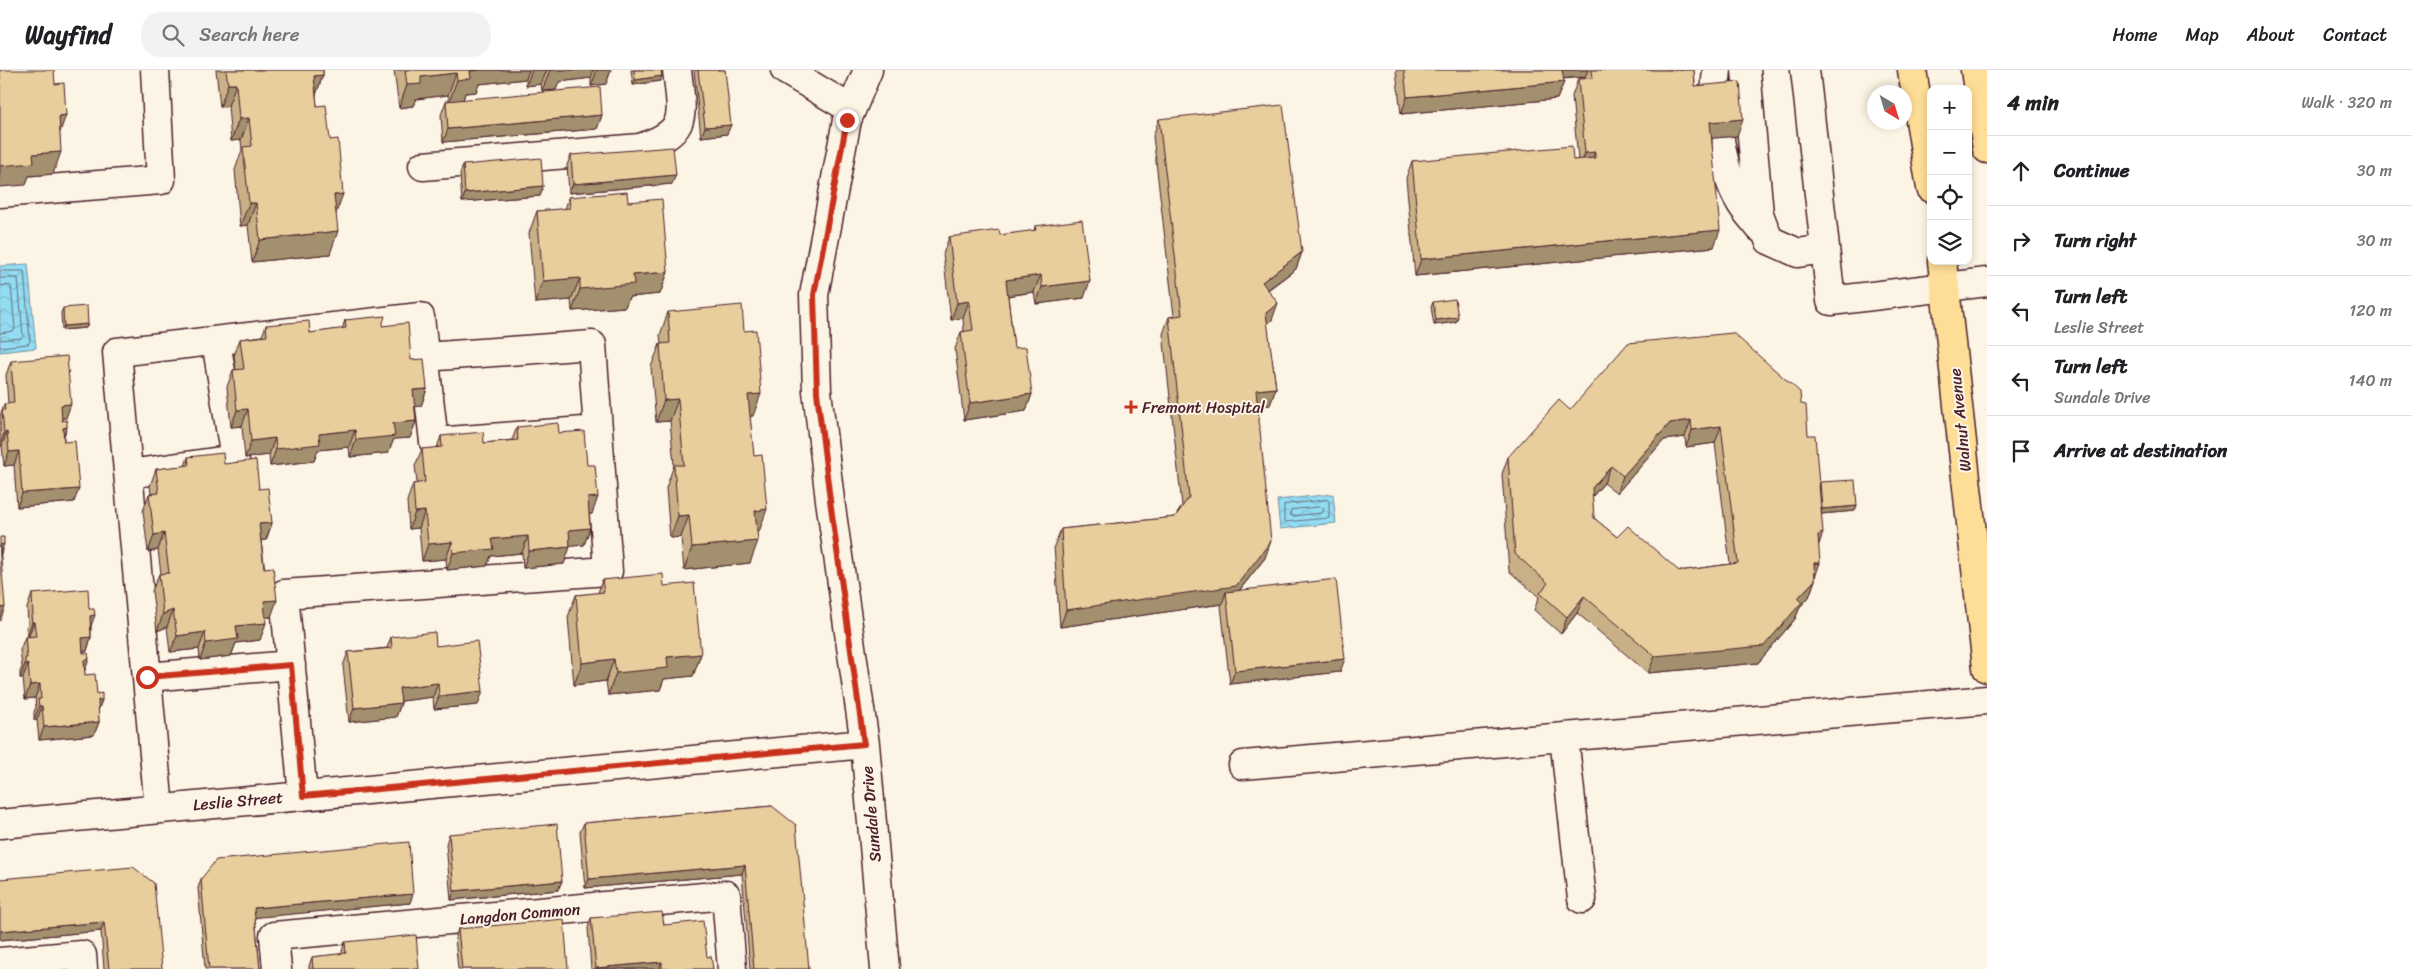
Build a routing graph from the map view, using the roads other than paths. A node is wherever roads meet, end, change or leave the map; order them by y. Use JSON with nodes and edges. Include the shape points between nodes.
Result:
{"nodes":[{"id":1,"x":155,"y":70,"type":"edge"},
{"id":2,"x":677,"y":70,"type":"edge"},
{"id":3,"x":785,"y":70,"type":"edge"},
{"id":4,"x":868,"y":70,"type":"edge"},
{"id":5,"x":1717,"y":70,"type":"edge"},
{"id":6,"x":1746,"y":70,"type":"edge"},
{"id":7,"x":1805,"y":70,"type":"edge"},
{"id":8,"x":1912,"y":70,"type":"edge"},
{"id":9,"x":1975,"y":70,"type":"edge"},
{"id":10,"x":852,"y":109,"type":"junction"},
{"id":11,"x":1985,"y":123,"type":"edge"},
{"id":12,"x":1987,"y":149,"type":"edge"},
{"id":13,"x":423,"y":166,"type":"dead end"},
{"id":14,"x":1929,"y":175,"type":"edge"},
{"id":15,"x":0,"y":193,"type":"edge"},
{"id":16,"x":1769,"y":240,"type":"junction"},
{"id":17,"x":1824,"y":248,"type":"junction"},
{"id":18,"x":1943,"y":265,"type":"edge"},
{"id":19,"x":1987,"y":282,"type":"edge"},
{"id":20,"x":1946,"y":288,"type":"junction"},
{"id":21,"x":216,"y":341,"type":"junction"},
{"id":22,"x":424,"y":357,"type":"junction"},
{"id":23,"x":598,"y":430,"type":"junction"},
{"id":24,"x":128,"y":474,"type":"junction"},
{"id":25,"x":291,"y":665,"type":"junction"},
{"id":26,"x":1987,"y":668,"type":"edge"},
{"id":27,"x":147,"y":677,"type":"junction"},
{"id":28,"x":1987,"y":700,"type":"edge"},
{"id":29,"x":1564,"y":737,"type":"junction"},
{"id":30,"x":864,"y":744,"type":"junction"},
{"id":31,"x":1243,"y":765,"type":"dead end"},
{"id":32,"x":303,"y":796,"type":"junction"},
{"id":33,"x":159,"y":809,"type":"junction"},
{"id":34,"x":0,"y":824,"type":"edge"},
{"id":35,"x":1582,"y":899,"type":"dead end"},
{"id":36,"x":0,"y":962,"type":"edge"},
{"id":37,"x":83,"y":969,"type":"edge"},
{"id":38,"x":277,"y":969,"type":"edge"},
{"id":39,"x":732,"y":969,"type":"edge"},
{"id":40,"x":885,"y":969,"type":"edge"}],
"edges":[{"from":1,"to":15,"type":"street","via":[[161,180]]},
{"from":2,"to":13,"type":"street","via":[[682,115],[674,129],[658,142],[640,148]]},
{"from":3,"to":10,"type":"street"},
{"from":4,"to":10,"type":"street","name":"Sundale Drive"},
{"from":5,"to":16,"type":"street","via":[[1715,87],[1722,153],[1738,199]]},
{"from":6,"to":16,"type":"street","via":[[1758,214]]},
{"from":7,"to":17,"type":"street"},
{"from":8,"to":14,"type":"main road"},
{"from":9,"to":11,"type":"main road"},
{"from":10,"to":30,"type":"street","name":"Sundale Drive","via":[[847,120],[814,295],[817,392]]},
{"from":11,"to":12,"type":"main road"},
{"from":16,"to":17,"type":"street","via":[[1798,253]]},
{"from":17,"to":20,"type":"street","via":[[1831,301]]},
{"from":18,"to":20,"type":"main road","name":"Walnut Avenue"},
{"from":19,"to":20,"type":"street"},
{"from":20,"to":26,"type":"main road","name":"Walnut Avenue"},
{"from":21,"to":22,"type":"street","via":[[420,317]]},
{"from":21,"to":24,"type":"street","via":[[118,352]]},
{"from":21,"to":24,"type":"street","via":[[235,460]]},
{"from":22,"to":23,"type":"street","via":[[434,442]]},
{"from":22,"to":23,"type":"street","via":[[592,345]]},
{"from":23,"to":25,"type":"street","via":[[608,571],[284,594]]},
{"from":24,"to":27,"type":"street"},
{"from":25,"to":27,"type":"street"},
{"from":25,"to":32,"type":"street"},
{"from":27,"to":33,"type":"street"},
{"from":28,"to":29,"type":"street"},
{"from":29,"to":31,"type":"street"},
{"from":29,"to":35,"type":"street"},
{"from":30,"to":32,"type":"street","name":"Leslie Street"},
{"from":30,"to":40,"type":"street","name":"Sundale Drive"},
{"from":32,"to":33,"type":"street","name":"Leslie Street"},
{"from":33,"to":34,"type":"street","name":"Leslie Street"},
{"from":36,"to":37,"type":"street","via":[[82,955]]},
{"from":38,"to":39,"type":"street","name":"Langdon Common","via":[[274,936],[726,895]]}]}
